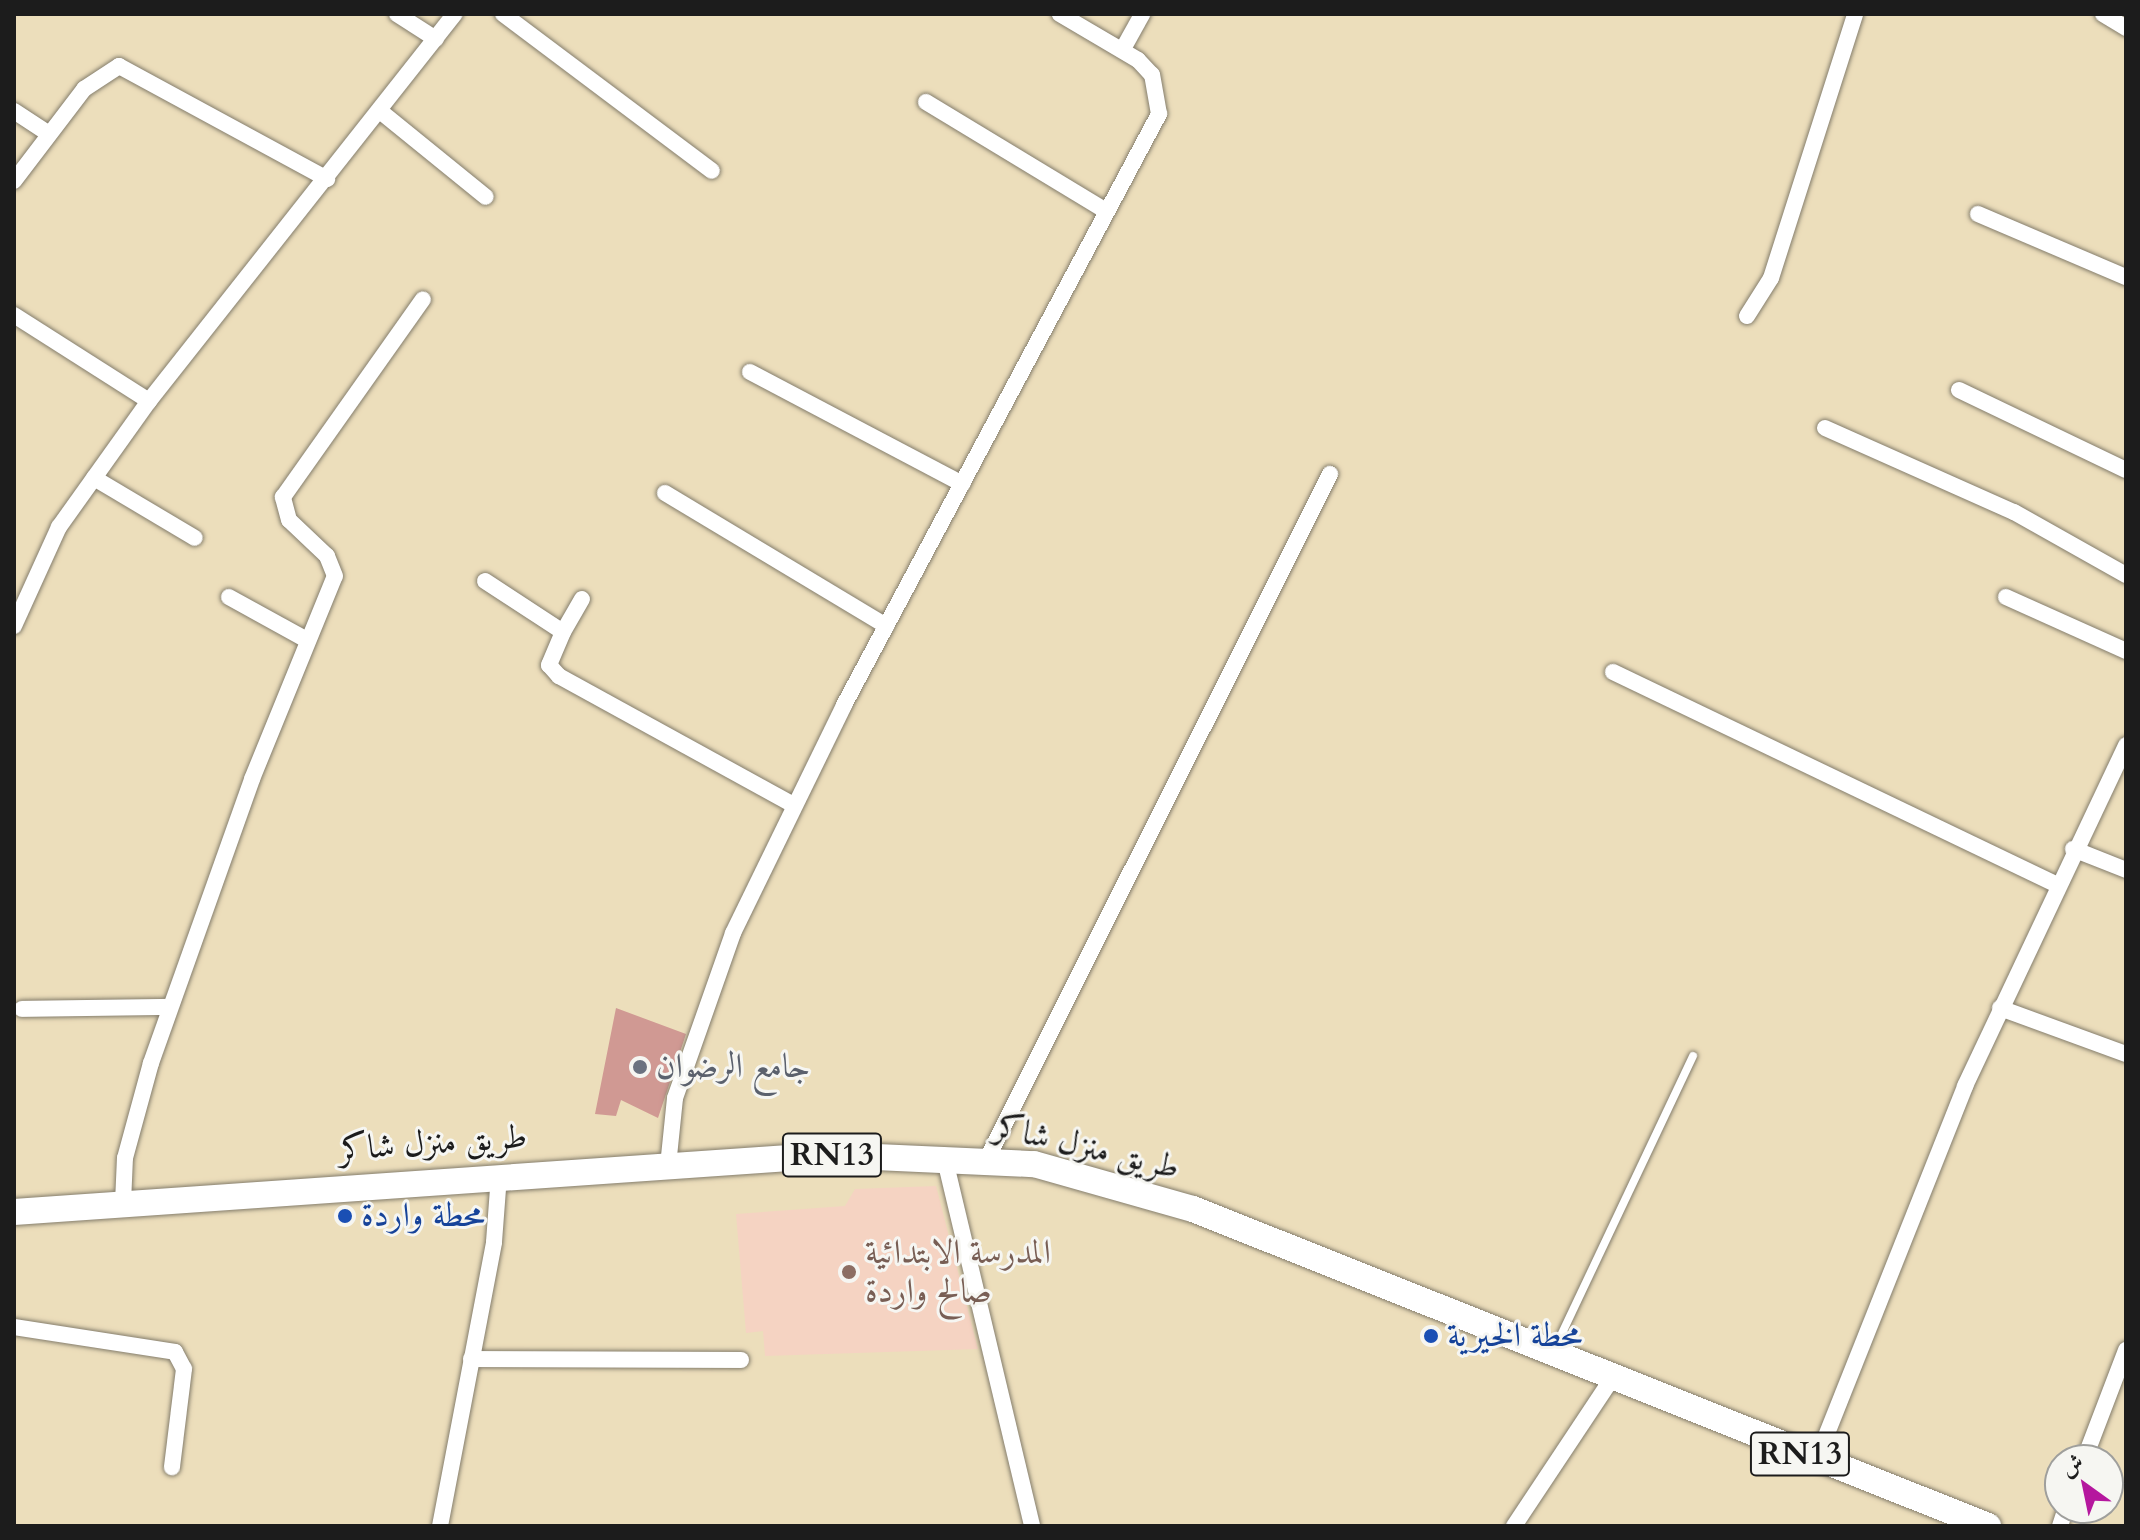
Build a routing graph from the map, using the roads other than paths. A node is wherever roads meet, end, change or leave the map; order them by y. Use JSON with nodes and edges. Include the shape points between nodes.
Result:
{"nodes":[{"id":1,"x":397,"y":14,"type":"edge"},
{"id":2,"x":455,"y":14,"type":"edge"},
{"id":3,"x":503,"y":14,"type":"edge"},
{"id":4,"x":1060,"y":14,"type":"edge"},
{"id":5,"x":1142,"y":14,"type":"edge"},
{"id":6,"x":1855,"y":14,"type":"edge"},
{"id":7,"x":2103,"y":14,"type":"edge"},
{"id":8,"x":2126,"y":28,"type":"edge"},
{"id":9,"x":436,"y":39,"type":"junction"},
{"id":10,"x":1124,"y":47,"type":"junction"},
{"id":11,"x":926,"y":102,"type":"dead end"},
{"id":12,"x":14,"y":111,"type":"edge"},
{"id":13,"x":380,"y":111,"type":"junction"},
{"id":14,"x":49,"y":134,"type":"junction"},
{"id":15,"x":712,"y":171,"type":"dead end"},
{"id":16,"x":327,"y":179,"type":"junction"},
{"id":17,"x":14,"y":181,"type":"edge"},
{"id":18,"x":486,"y":197,"type":"dead end"},
{"id":19,"x":1106,"y":211,"type":"junction"},
{"id":20,"x":1978,"y":214,"type":"dead end"},
{"id":21,"x":2126,"y":277,"type":"edge"},
{"id":22,"x":423,"y":299,"type":"dead end"},
{"id":23,"x":14,"y":315,"type":"edge"},
{"id":24,"x":1747,"y":316,"type":"dead end"},
{"id":25,"x":750,"y":372,"type":"dead end"},
{"id":26,"x":1959,"y":390,"type":"dead end"},
{"id":27,"x":149,"y":401,"type":"junction"},
{"id":28,"x":1825,"y":428,"type":"dead end"},
{"id":29,"x":2126,"y":470,"type":"edge"},
{"id":30,"x":1330,"y":474,"type":"dead end"},
{"id":31,"x":94,"y":478,"type":"junction"},
{"id":32,"x":962,"y":484,"type":"junction"},
{"id":33,"x":665,"y":493,"type":"dead end"},
{"id":34,"x":195,"y":538,"type":"dead end"},
{"id":35,"x":2126,"y":575,"type":"edge"},
{"id":36,"x":485,"y":581,"type":"dead end"},
{"id":37,"x":229,"y":597,"type":"dead end"},
{"id":38,"x":2006,"y":597,"type":"dead end"},
{"id":39,"x":582,"y":599,"type":"dead end"},
{"id":40,"x":15,"y":618,"type":"edge"},
{"id":41,"x":886,"y":626,"type":"junction"},
{"id":42,"x":563,"y":632,"type":"junction"},
{"id":43,"x":307,"y":640,"type":"junction"},
{"id":44,"x":2126,"y":651,"type":"edge"},
{"id":45,"x":1613,"y":672,"type":"dead end"},
{"id":46,"x":2126,"y":745,"type":"edge"},
{"id":47,"x":794,"y":805,"type":"junction"},
{"id":48,"x":2073,"y":849,"type":"junction"},
{"id":49,"x":2126,"y":870,"type":"edge"},
{"id":50,"x":2055,"y":884,"type":"junction"},
{"id":51,"x":170,"y":1007,"type":"junction"},
{"id":52,"x":2000,"y":1008,"type":"junction"},
{"id":53,"x":22,"y":1009,"type":"dead end"},
{"id":54,"x":2126,"y":1054,"type":"edge"},
{"id":55,"x":1693,"y":1056,"type":"dead end"},
{"id":56,"x":944,"y":1156,"type":"junction"},
{"id":57,"x":988,"y":1157,"type":"junction"},
{"id":58,"x":668,"y":1166,"type":"junction"},
{"id":59,"x":499,"y":1175,"type":"junction"},
{"id":60,"x":123,"y":1203,"type":"junction"},
{"id":61,"x":14,"y":1212,"type":"edge"},
{"id":62,"x":14,"y":1327,"type":"edge"},
{"id":63,"x":2126,"y":1350,"type":"edge"},
{"id":64,"x":1553,"y":1352,"type":"junction"},
{"id":65,"x":471,"y":1359,"type":"junction"},
{"id":66,"x":741,"y":1360,"type":"dead end"},
{"id":67,"x":1613,"y":1377,"type":"junction"},
{"id":68,"x":2090,"y":1444,"type":"edge"},
{"id":69,"x":1816,"y":1461,"type":"junction"},
{"id":70,"x":172,"y":1467,"type":"dead end"},
{"id":71,"x":440,"y":1526,"type":"edge"},
{"id":72,"x":1032,"y":1526,"type":"edge"},
{"id":73,"x":1514,"y":1526,"type":"edge"},
{"id":74,"x":1988,"y":1526,"type":"edge"}],
"edges":[{"from":1,"to":9,"type":"street"},
{"from":2,"to":9,"type":"street"},
{"from":3,"to":15,"type":"street"},
{"from":4,"to":10,"type":"street"},
{"from":5,"to":10,"type":"street"},
{"from":6,"to":24,"type":"street","via":[[1771,278]]},
{"from":7,"to":8,"type":"street"},
{"from":9,"to":13,"type":"street"},
{"from":10,"to":19,"type":"street","via":[[1152,75],[1159,114]]},
{"from":11,"to":19,"type":"street"},
{"from":12,"to":14,"type":"street"},
{"from":13,"to":16,"type":"street"},
{"from":13,"to":18,"type":"street"},
{"from":14,"to":16,"type":"street","via":[[84,89],[119,66]]},
{"from":14,"to":17,"type":"street"},
{"from":16,"to":27,"type":"street"},
{"from":19,"to":32,"type":"street"},
{"from":20,"to":21,"type":"street"},
{"from":22,"to":43,"type":"street","via":[[283,497],[289,520],[327,556],[335,576]]},
{"from":23,"to":27,"type":"street"},
{"from":25,"to":32,"type":"street"},
{"from":26,"to":29,"type":"street"},
{"from":27,"to":31,"type":"street"},
{"from":28,"to":35,"type":"street","via":[[2014,512]]},
{"from":30,"to":57,"type":"street"},
{"from":31,"to":34,"type":"street"},
{"from":31,"to":40,"type":"street","via":[[59,527]]},
{"from":32,"to":41,"type":"street"},
{"from":33,"to":41,"type":"street"},
{"from":36,"to":42,"type":"street"},
{"from":37,"to":43,"type":"street"},
{"from":38,"to":44,"type":"street"},
{"from":39,"to":42,"type":"street"},
{"from":41,"to":47,"type":"street"},
{"from":42,"to":47,"type":"street","via":[[549,665],[559,676]]},
{"from":43,"to":51,"type":"street"},
{"from":45,"to":50,"type":"street"},
{"from":46,"to":48,"type":"street"},
{"from":47,"to":58,"type":"street","via":[[733,933],[691,1049],[675,1098]]},
{"from":48,"to":49,"type":"street"},
{"from":48,"to":50,"type":"street"},
{"from":50,"to":52,"type":"street"},
{"from":51,"to":53,"type":"street"},
{"from":51,"to":60,"type":"street","via":[[135,1115]]},
{"from":52,"to":54,"type":"street"},
{"from":52,"to":69,"type":"street"},
{"from":55,"to":64,"type":"lane"},
{"from":56,"to":57,"type":"main road","name":"طريق منزل شاكر","number":"RN13"},
{"from":56,"to":58,"type":"main road","name":"طريق منزل شاكر","number":"RN13","via":[[832,1155]]},
{"from":56,"to":72,"type":"street"},
{"from":57,"to":64,"type":"main road","name":"طريق منزل شاكر","number":"RN13","via":[[1193,1209]]},
{"from":58,"to":59,"type":"main road","name":"طريق منزل شاكر","number":"RN13"},
{"from":59,"to":60,"type":"main road","name":"طريق منزل شاكر","number":"RN13"},
{"from":59,"to":65,"type":"street"},
{"from":60,"to":61,"type":"main road","name":"طريق منزل شاكر","number":"RN13"},
{"from":62,"to":70,"type":"street","via":[[175,1352],[184,1369]]},
{"from":63,"to":68,"type":"street"},
{"from":64,"to":67,"type":"main road","name":"طريق منزل شاكر","number":"RN13"},
{"from":65,"to":66,"type":"street"},
{"from":65,"to":71,"type":"street"},
{"from":67,"to":69,"type":"main road","name":"طريق منزل شاكر","number":"RN13"},
{"from":67,"to":73,"type":"street"},
{"from":69,"to":74,"type":"main road","name":"طريق منزل شاكر","number":"RN13"}]}
